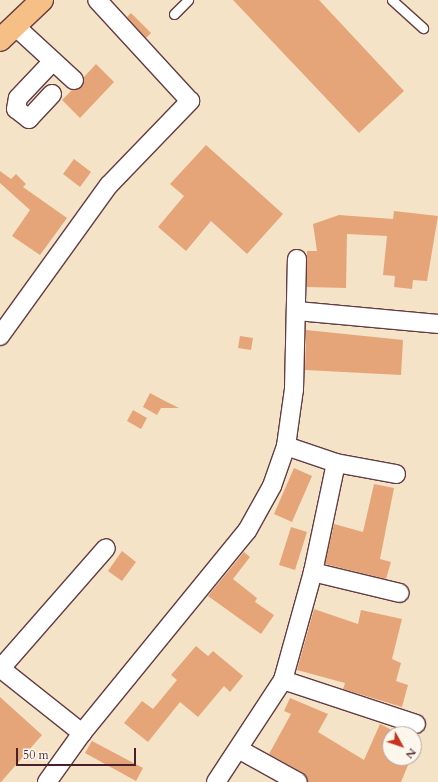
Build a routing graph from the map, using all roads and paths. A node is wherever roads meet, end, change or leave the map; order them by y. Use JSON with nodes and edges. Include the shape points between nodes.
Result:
{"nodes":[{"id":1,"x":42,"y":0,"type":"edge"},
{"id":2,"x":97,"y":0,"type":"edge"},
{"id":3,"x":188,"y":0,"type":"edge"},
{"id":4,"x":392,"y":0,"type":"edge"},
{"id":5,"x":174,"y":14,"type":"dead end"},
{"id":6,"x":423,"y":28,"type":"dead end"},
{"id":7,"x":8,"y":33,"type":"edge"},
{"id":8,"x":52,"y":61,"type":"junction"},
{"id":9,"x":74,"y":80,"type":"dead end"},
{"id":10,"x":52,"y":94,"type":"dead end"},
{"id":11,"x":297,"y":259,"type":"dead end"},
{"id":12,"x":298,"y":311,"type":"junction"},
{"id":13,"x":438,"y":324,"type":"edge"},
{"id":14,"x":0,"y":336,"type":"edge"},
{"id":15,"x":286,"y":446,"type":"junction"},
{"id":16,"x":336,"y":463,"type":"junction"},
{"id":17,"x":396,"y":474,"type":"dead end"},
{"id":18,"x":106,"y":548,"type":"dead end"},
{"id":19,"x":312,"y":572,"type":"junction"},
{"id":20,"x":400,"y":594,"type":"dead end"},
{"id":21,"x":0,"y":668,"type":"edge"},
{"id":22,"x":283,"y":680,"type":"junction"},
{"id":23,"x":416,"y":724,"type":"dead end"},
{"id":24,"x":82,"y":733,"type":"junction"},
{"id":25,"x":240,"y":750,"type":"junction"},
{"id":26,"x":47,"y":782,"type":"edge"},
{"id":27,"x":216,"y":782,"type":"edge"},
{"id":28,"x":298,"y":782,"type":"edge"}],
"edges":[{"from":1,"to":7,"type":"highway"},
{"from":2,"to":14,"type":"street","via":[[190,101],[109,185]]},
{"from":3,"to":5,"type":"lane"},
{"from":4,"to":6,"type":"lane"},
{"from":7,"to":8,"type":"street"},
{"from":8,"to":9,"type":"street"},
{"from":8,"to":10,"type":"street","via":[[18,98],[16,108],[29,119]]},
{"from":11,"to":12,"type":"street"},
{"from":12,"to":13,"type":"street"},
{"from":12,"to":15,"type":"street","via":[[294,389]]},
{"from":15,"to":16,"type":"street"},
{"from":15,"to":24,"type":"street","via":[[272,486],[247,531]]},
{"from":16,"to":17,"type":"street"},
{"from":16,"to":19,"type":"street"},
{"from":18,"to":21,"type":"street"},
{"from":19,"to":20,"type":"street"},
{"from":19,"to":22,"type":"street"},
{"from":21,"to":24,"type":"street"},
{"from":22,"to":23,"type":"street"},
{"from":22,"to":25,"type":"street"},
{"from":24,"to":26,"type":"street"},
{"from":25,"to":27,"type":"street"},
{"from":25,"to":28,"type":"street"}]}
